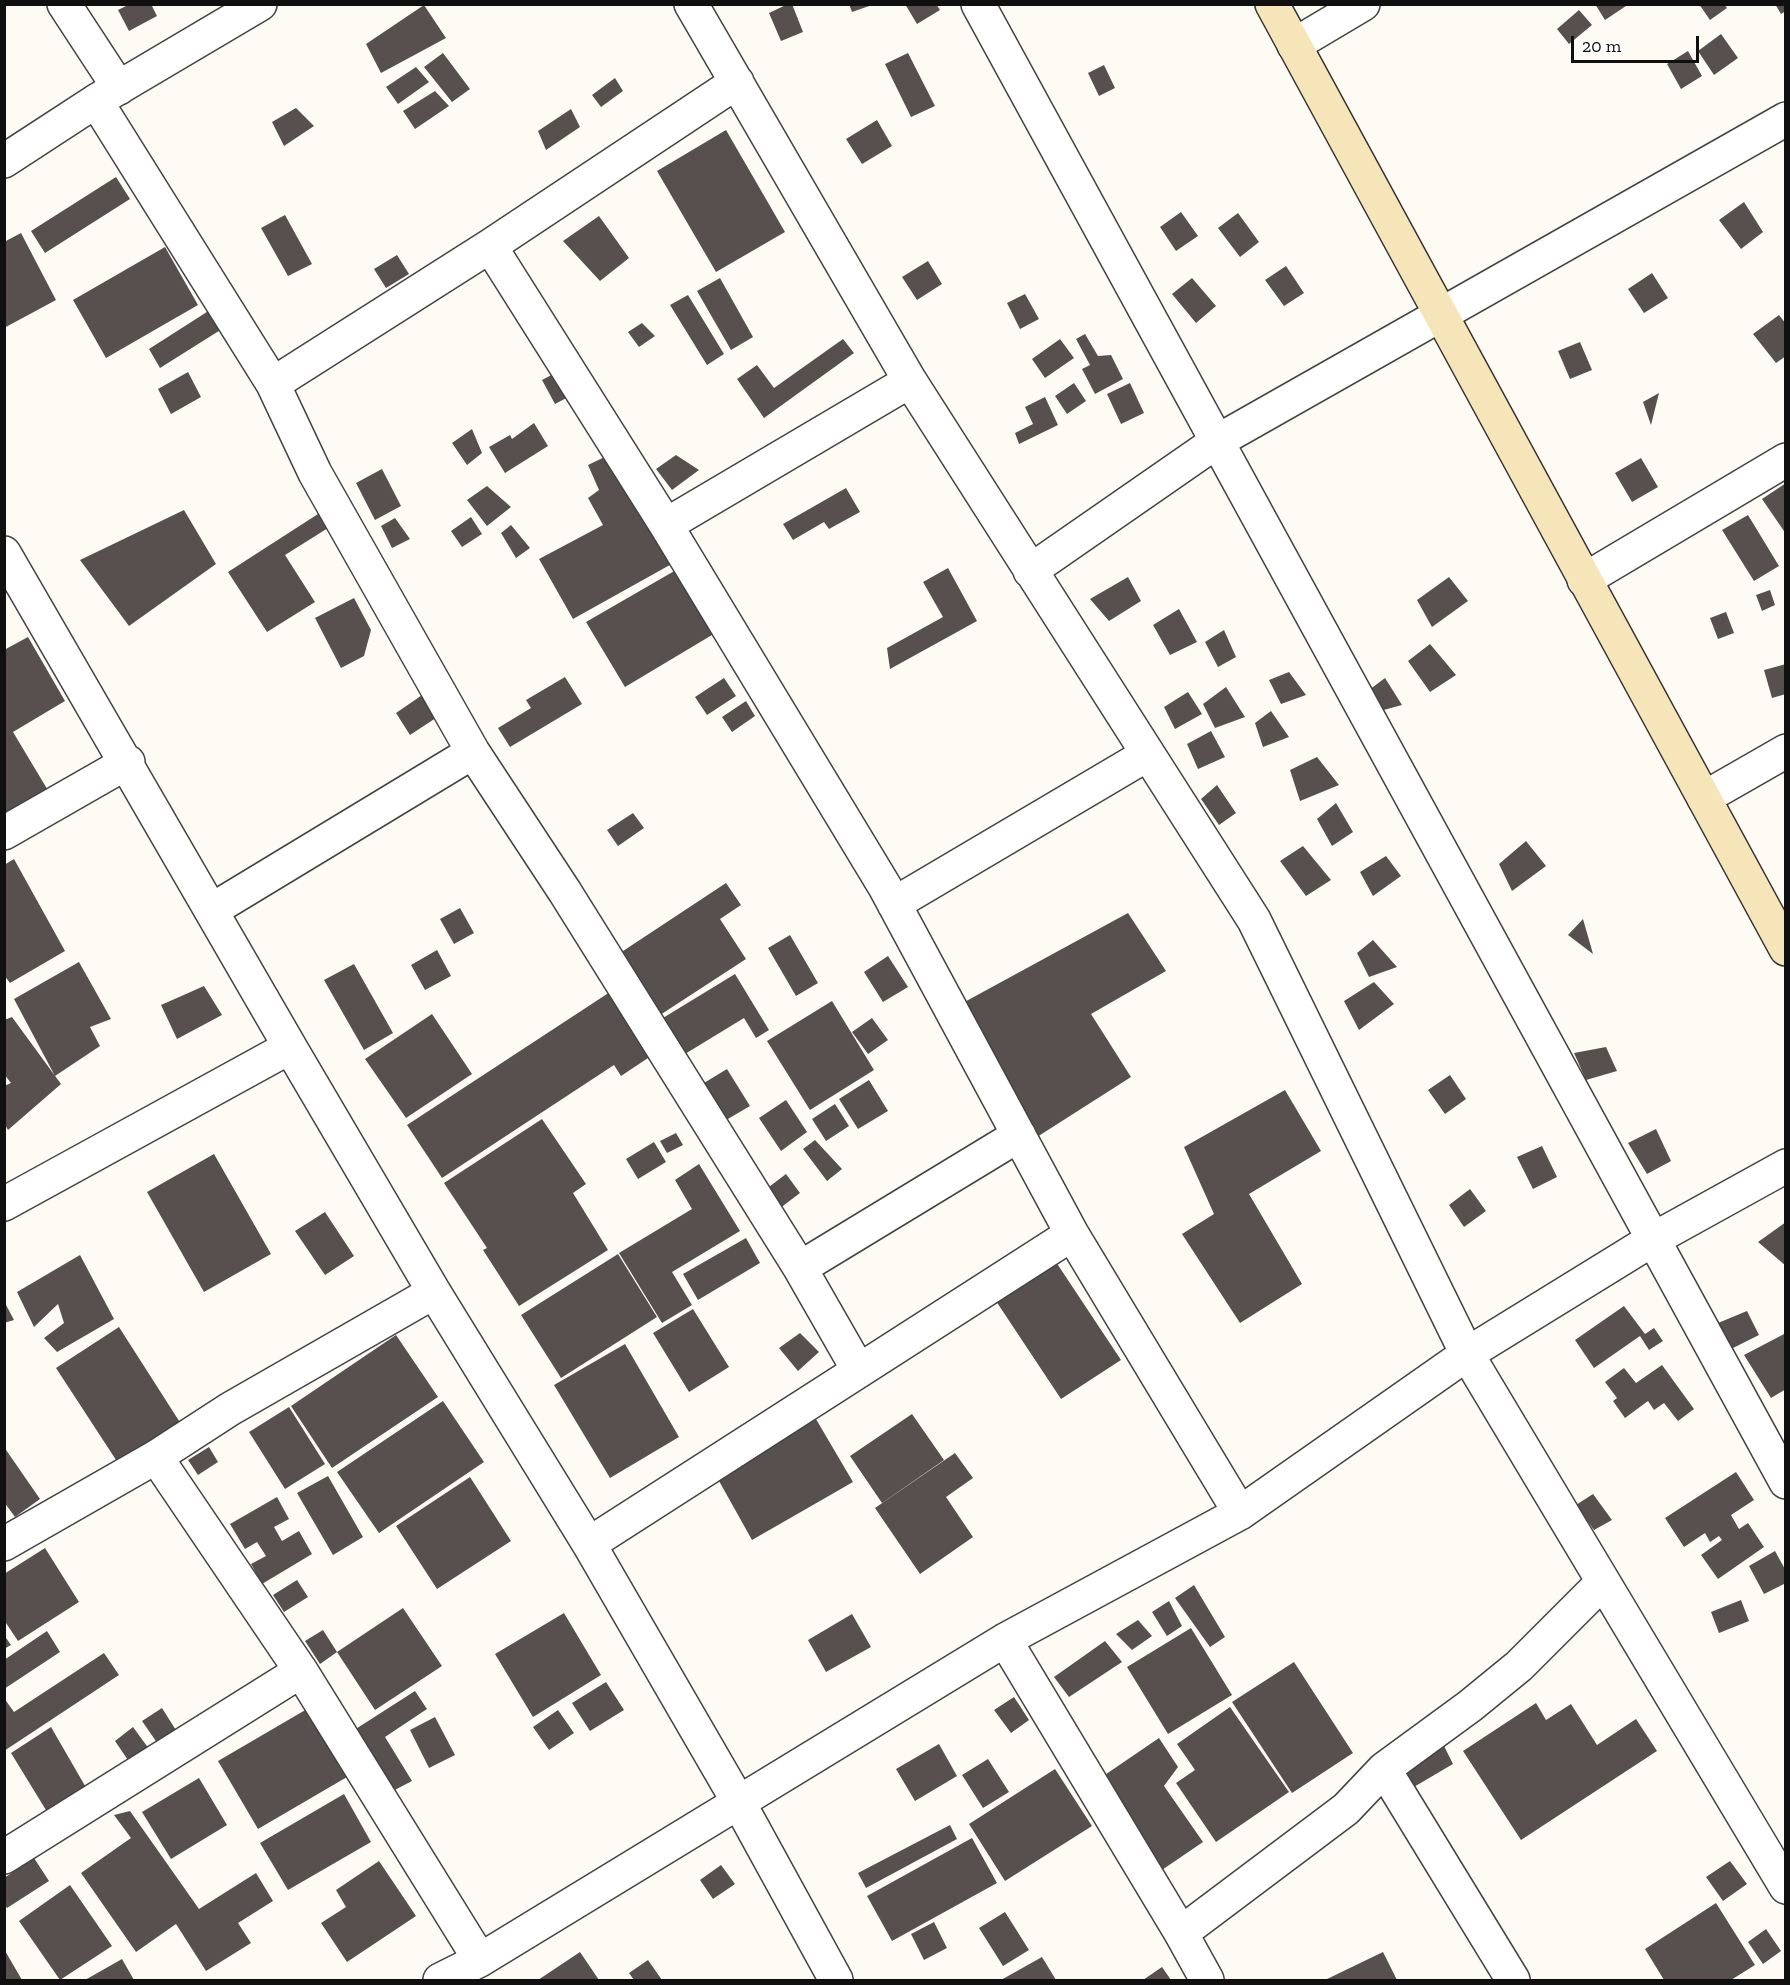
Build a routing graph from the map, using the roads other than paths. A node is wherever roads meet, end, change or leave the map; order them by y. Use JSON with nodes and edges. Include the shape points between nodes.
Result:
{"nodes":[{"id":1,"x":64,"y":4,"type":"edge"},
{"id":2,"x":260,"y":4,"type":"edge"},
{"id":3,"x":691,"y":4,"type":"edge"},
{"id":4,"x":978,"y":4,"type":"edge"},
{"id":5,"x":1272,"y":4,"type":"edge"},
{"id":6,"x":1363,"y":4,"type":"edge"},
{"id":7,"x":1294,"y":45,"type":"junction"},
{"id":8,"x":737,"y":82,"type":"junction"},
{"id":9,"x":107,"y":95,"type":"junction"},
{"id":10,"x":1785,"y":119,"type":"edge"},
{"id":11,"x":4,"y":161,"type":"edge"},
{"id":12,"x":490,"y":246,"type":"junction"},
{"id":13,"x":1439,"y":313,"type":"junction"},
{"id":14,"x":910,"y":381,"type":"junction"},
{"id":15,"x":273,"y":384,"type":"junction"},
{"id":16,"x":1216,"y":442,"type":"junction"},
{"id":17,"x":1785,"y":460,"type":"edge"},
{"id":18,"x":666,"y":525,"type":"junction"},
{"id":19,"x":4,"y":553,"type":"edge"},
{"id":20,"x":1030,"y":571,"type":"junction"},
{"id":21,"x":1584,"y":580,"type":"junction"},
{"id":22,"x":473,"y":752,"type":"junction"},
{"id":23,"x":1785,"y":752,"type":"edge"},
{"id":24,"x":1148,"y":754,"type":"junction"},
{"id":25,"x":128,"y":762,"type":"junction"},
{"id":26,"x":1704,"y":798,"type":"junction"},
{"id":27,"x":4,"y":833,"type":"edge"},
{"id":28,"x":894,"y":904,"type":"junction"},
{"id":29,"x":212,"y":910,"type":"junction"},
{"id":30,"x":1785,"y":949,"type":"edge"},
{"id":31,"x":290,"y":1047,"type":"junction"},
{"id":32,"x":1019,"y":1135,"type":"junction"},
{"id":33,"x":1785,"y":1166,"type":"edge"},
{"id":34,"x":4,"y":1204,"type":"edge"},
{"id":35,"x":1072,"y":1234,"type":"junction"},
{"id":36,"x":1652,"y":1240,"type":"junction"},
{"id":37,"x":800,"y":1268,"type":"junction"},
{"id":38,"x":434,"y":1292,"type":"junction"},
{"id":39,"x":1467,"y":1354,"type":"junction"},
{"id":40,"x":859,"y":1371,"type":"junction"},
{"id":41,"x":156,"y":1457,"type":"junction"},
{"id":42,"x":1785,"y":1482,"type":"edge"},
{"id":43,"x":1240,"y":1513,"type":"junction"},
{"id":44,"x":4,"y":1544,"type":"edge"},
{"id":45,"x":589,"y":1544,"type":"junction"},
{"id":46,"x":1603,"y":1582,"type":"junction"},
{"id":47,"x":1005,"y":1640,"type":"junction"},
{"id":48,"x":301,"y":1671,"type":"junction"},
{"id":49,"x":1384,"y":1769,"type":"junction"},
{"id":50,"x":739,"y":1803,"type":"junction"},
{"id":51,"x":4,"y":1857,"type":"edge"},
{"id":52,"x":1785,"y":1887,"type":"edge"},
{"id":53,"x":1181,"y":1933,"type":"junction"},
{"id":54,"x":480,"y":1960,"type":"junction"},
{"id":55,"x":440,"y":1980,"type":"edge"},
{"id":56,"x":836,"y":1980,"type":"edge"},
{"id":57,"x":1207,"y":1980,"type":"edge"},
{"id":58,"x":1513,"y":1980,"type":"edge"}],
"edges":[{"from":1,"to":9,"type":"street"},
{"from":2,"to":9,"type":"street"},
{"from":3,"to":8,"type":"street"},
{"from":4,"to":16,"type":"street"},
{"from":5,"to":7,"type":"street"},
{"from":6,"to":7,"type":"street"},
{"from":7,"to":13,"type":"street"},
{"from":8,"to":12,"type":"street"},
{"from":8,"to":14,"type":"street"},
{"from":9,"to":11,"type":"street"},
{"from":9,"to":15,"type":"street"},
{"from":10,"to":13,"type":"street"},
{"from":12,"to":15,"type":"street"},
{"from":12,"to":18,"type":"street"},
{"from":13,"to":16,"type":"street"},
{"from":13,"to":21,"type":"street"},
{"from":14,"to":18,"type":"street"},
{"from":14,"to":20,"type":"street"},
{"from":15,"to":22,"type":"street","via":[[315,473]]},
{"from":16,"to":20,"type":"street"},
{"from":16,"to":36,"type":"street"},
{"from":17,"to":21,"type":"street"},
{"from":18,"to":28,"type":"street"},
{"from":19,"to":25,"type":"street"},
{"from":20,"to":24,"type":"street"},
{"from":21,"to":26,"type":"street"},
{"from":22,"to":29,"type":"street"},
{"from":22,"to":37,"type":"street"},
{"from":23,"to":26,"type":"street"},
{"from":24,"to":28,"type":"street"},
{"from":24,"to":39,"type":"street","via":[[1254,920]]},
{"from":25,"to":27,"type":"street"},
{"from":25,"to":29,"type":"street"},
{"from":26,"to":30,"type":"street"},
{"from":28,"to":32,"type":"street"},
{"from":29,"to":31,"type":"street"},
{"from":31,"to":34,"type":"street"},
{"from":31,"to":38,"type":"street"},
{"from":32,"to":35,"type":"street"},
{"from":32,"to":37,"type":"street"},
{"from":33,"to":36,"type":"street"},
{"from":35,"to":40,"type":"street"},
{"from":35,"to":43,"type":"street"},
{"from":36,"to":39,"type":"street"},
{"from":36,"to":42,"type":"street"},
{"from":37,"to":40,"type":"street"},
{"from":38,"to":41,"type":"street","via":[[230,1409]]},
{"from":38,"to":45,"type":"street"},
{"from":39,"to":43,"type":"street"},
{"from":39,"to":46,"type":"street"},
{"from":40,"to":45,"type":"street"},
{"from":41,"to":44,"type":"street"},
{"from":41,"to":48,"type":"street"},
{"from":43,"to":47,"type":"street"},
{"from":45,"to":50,"type":"street"},
{"from":46,"to":49,"type":"street","via":[[1520,1666]]},
{"from":46,"to":52,"type":"street"},
{"from":47,"to":50,"type":"street"},
{"from":47,"to":53,"type":"street"},
{"from":48,"to":51,"type":"street"},
{"from":48,"to":54,"type":"street"},
{"from":49,"to":53,"type":"street","via":[[1346,1809]]},
{"from":49,"to":58,"type":"street"},
{"from":50,"to":54,"type":"street"},
{"from":50,"to":56,"type":"street"},
{"from":53,"to":57,"type":"street"},
{"from":54,"to":55,"type":"street"}]}
